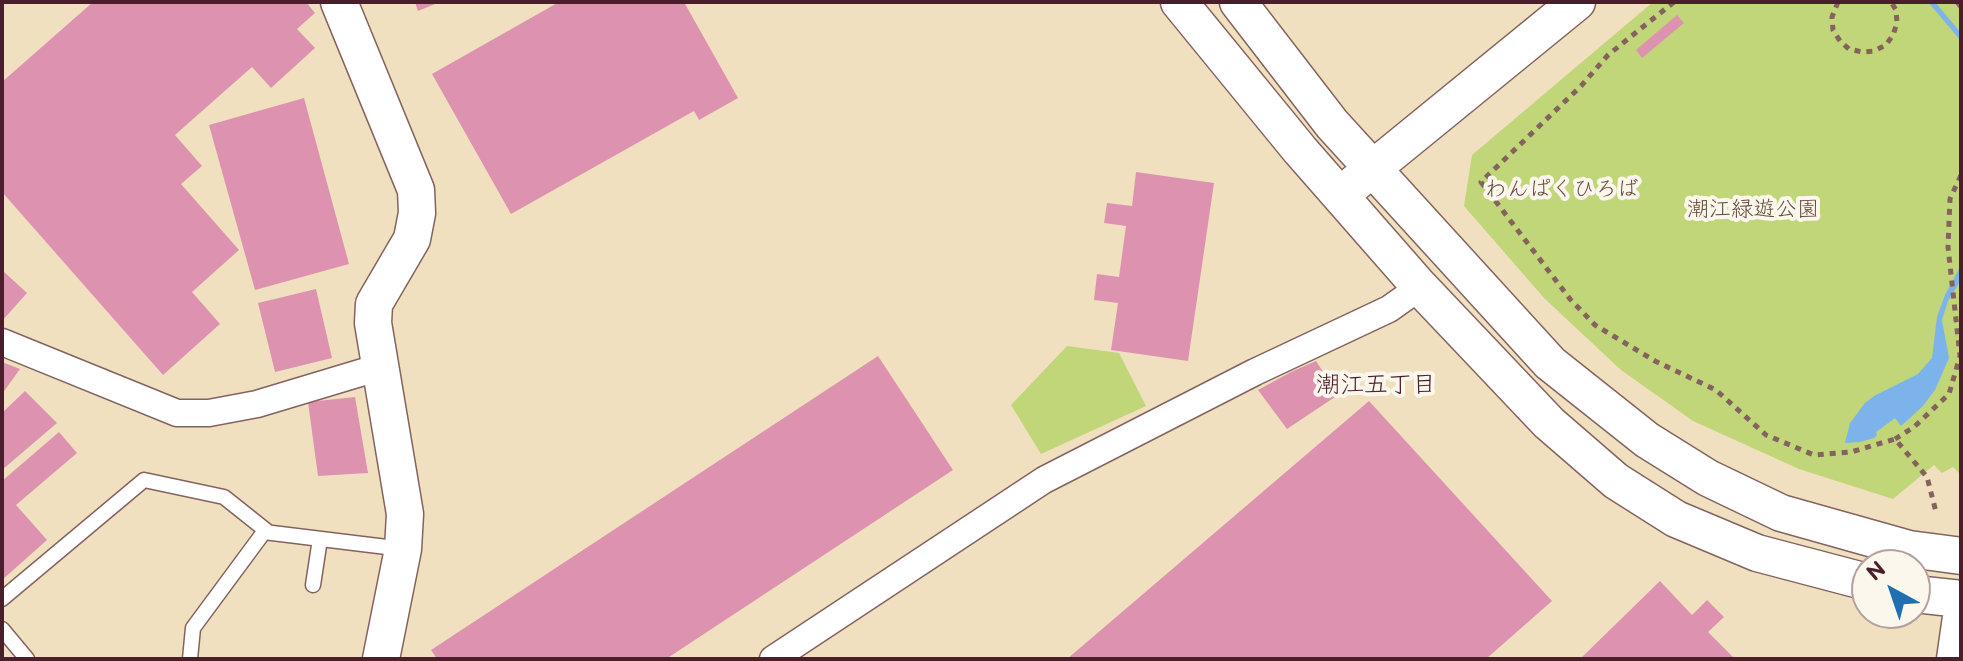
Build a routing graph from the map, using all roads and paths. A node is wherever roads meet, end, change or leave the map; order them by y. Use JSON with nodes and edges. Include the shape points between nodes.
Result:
{"nodes":[{"id":1,"x":339,"y":2,"type":"edge"},
{"id":2,"x":1179,"y":2,"type":"edge"},
{"id":3,"x":1238,"y":2,"type":"edge"},
{"id":4,"x":1577,"y":2,"type":"edge"},
{"id":5,"x":1674,"y":2,"type":"edge"},
{"id":6,"x":1838,"y":2,"type":"edge"},
{"id":7,"x":1891,"y":2,"type":"edge"},
{"id":8,"x":1957,"y":2,"type":"edge"},
{"id":9,"x":1961,"y":7,"type":"edge"},
{"id":10,"x":1373,"y":168,"type":"junction"},
{"id":11,"x":1961,"y":175,"type":"edge"},
{"id":12,"x":1340,"y":197,"type":"junction"},
{"id":13,"x":1420,"y":287,"type":"junction"},
{"id":14,"x":2,"y":342,"type":"edge"},
{"id":15,"x":380,"y":367,"type":"junction"},
{"id":16,"x":1895,"y":439,"type":"junction"},
{"id":17,"x":1936,"y":512,"type":"dead end"},
{"id":18,"x":268,"y":532,"type":"junction"},
{"id":19,"x":320,"y":539,"type":"junction"},
{"id":20,"x":403,"y":549,"type":"junction"},
{"id":21,"x":1961,"y":556,"type":"edge"},
{"id":22,"x":1851,"y":578,"type":"edge"},
{"id":23,"x":313,"y":585,"type":"dead end"},
{"id":24,"x":1931,"y":596,"type":"edge"},
{"id":25,"x":2,"y":599,"type":"edge"},
{"id":26,"x":1961,"y":599,"type":"edge"},
{"id":27,"x":1961,"y":617,"type":"edge"},
{"id":28,"x":2,"y":629,"type":"edge"},
{"id":29,"x":27,"y":659,"type":"edge"},
{"id":30,"x":190,"y":659,"type":"edge"},
{"id":31,"x":381,"y":659,"type":"edge"},
{"id":32,"x":773,"y":659,"type":"edge"},
{"id":33,"x":1955,"y":659,"type":"edge"}],
"edges":[{"from":1,"to":15,"type":"street","via":[[416,190],[412,239],[374,304]]},
{"from":2,"to":12,"type":"street"},
{"from":3,"to":10,"type":"street","via":[[1332,124]]},
{"from":4,"to":10,"type":"street"},
{"from":5,"to":16,"type":"path","via":[[1608,55],[1481,182],[1595,325],[1716,390],[1766,435],[1814,455],[1851,452]]},
{"from":6,"to":7,"type":"path","via":[[1833,30],[1849,49],[1862,52],[1886,45],[1893,35],[1897,23]]},
{"from":8,"to":9,"type":"path"},
{"from":10,"to":12,"type":"street"},
{"from":10,"to":21,"type":"street","via":[[1550,363],[1647,440],[1708,478],[1781,513],[1909,549]]},
{"from":11,"to":16,"type":"path","via":[[1950,199],[1948,247],[1960,356],[1949,394]]},
{"from":12,"to":13,"type":"street"},
{"from":13,"to":22,"type":"street","via":[[1549,423],[1616,481],[1676,519],[1757,553]]},
{"from":13,"to":32,"type":"street","via":[[1389,309],[1044,480]]},
{"from":14,"to":15,"type":"street","via":[[177,413],[257,404]]},
{"from":15,"to":20,"type":"street","via":[[405,514]]},
{"from":16,"to":17,"type":"path","via":[[1927,477]]},
{"from":18,"to":19,"type":"lane"},
{"from":18,"to":25,"type":"lane","via":[[224,497],[144,480]]},
{"from":18,"to":30,"type":"lane","via":[[193,628]]},
{"from":19,"to":20,"type":"lane"},
{"from":19,"to":23,"type":"lane"},
{"from":20,"to":31,"type":"street"},
{"from":24,"to":26,"type":"street"},
{"from":27,"to":33,"type":"street"},
{"from":28,"to":29,"type":"lane"}]}
